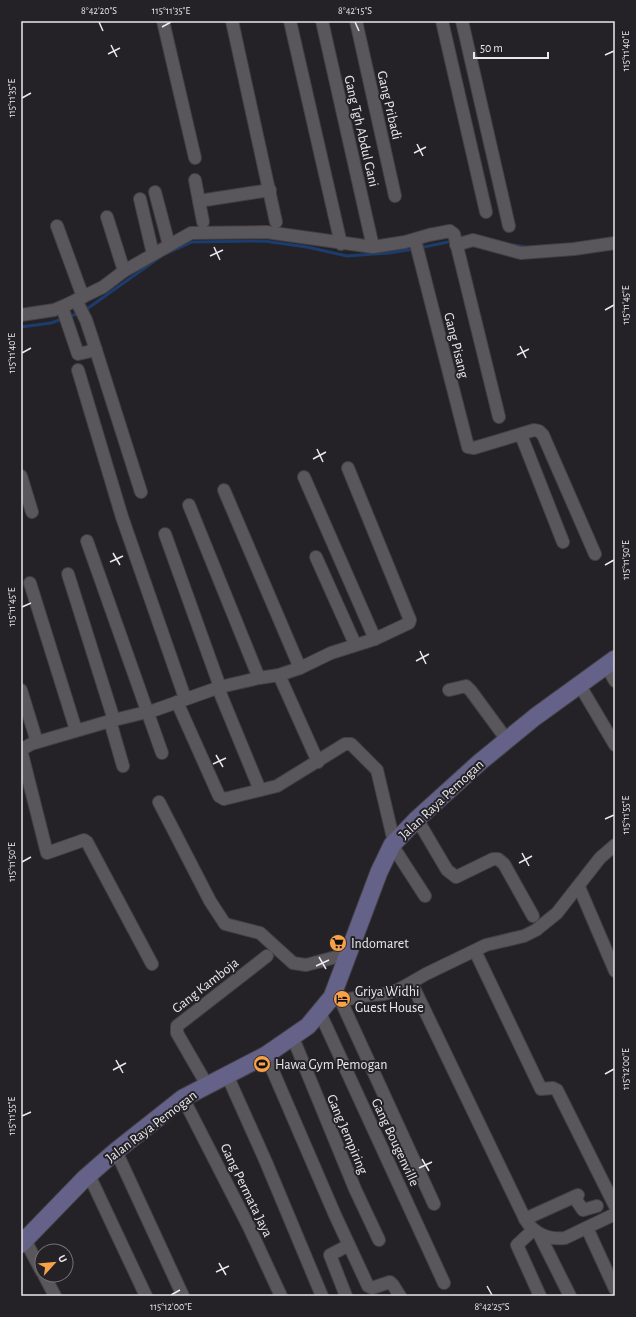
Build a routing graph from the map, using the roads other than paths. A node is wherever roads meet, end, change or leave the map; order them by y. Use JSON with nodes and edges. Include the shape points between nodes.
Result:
{"nodes":[{"id":1,"x":163,"y":21,"type":"edge"},
{"id":2,"x":232,"y":21,"type":"edge"},
{"id":3,"x":290,"y":21,"type":"edge"},
{"id":4,"x":322,"y":21,"type":"edge"},
{"id":5,"x":356,"y":21,"type":"edge"},
{"id":6,"x":442,"y":21,"type":"edge"},
{"id":7,"x":462,"y":21,"type":"edge"},
{"id":8,"x":195,"y":158,"type":"dead end"},
{"id":9,"x":196,"y":180,"type":"dead end"},
{"id":10,"x":270,"y":190,"type":"junction"},
{"id":11,"x":155,"y":192,"type":"dead end"},
{"id":12,"x":395,"y":196,"type":"dead end"},
{"id":13,"x":140,"y":199,"type":"dead end"},
{"id":14,"x":199,"y":201,"type":"junction"},
{"id":15,"x":486,"y":212,"type":"dead end"},
{"id":16,"x":107,"y":217,"type":"dead end"},
{"id":17,"x":203,"y":222,"type":"dead end"},
{"id":18,"x":276,"y":222,"type":"dead end"},
{"id":19,"x":58,"y":226,"type":"dead end"},
{"id":20,"x":509,"y":226,"type":"dead end"},
{"id":21,"x":455,"y":240,"type":"junction"},
{"id":22,"x":615,"y":243,"type":"edge"},
{"id":23,"x":341,"y":244,"type":"junction"},
{"id":24,"x":169,"y":245,"type":"junction"},
{"id":25,"x":416,"y":245,"type":"junction"},
{"id":26,"x":373,"y":247,"type":"junction"},
{"id":27,"x":153,"y":254,"type":"junction"},
{"id":28,"x":124,"y":272,"type":"junction"},
{"id":29,"x":80,"y":304,"type":"junction"},
{"id":30,"x":64,"y":313,"type":"junction"},
{"id":31,"x":21,"y":315,"type":"edge"},
{"id":32,"x":96,"y":350,"type":"junction"},
{"id":33,"x":78,"y":370,"type":"dead end"},
{"id":34,"x":499,"y":417,"type":"dead end"},
{"id":35,"x":521,"y":435,"type":"junction"},
{"id":36,"x":348,"y":468,"type":"dead end"},
{"id":37,"x":21,"y":476,"type":"edge"},
{"id":38,"x":304,"y":477,"type":"dead end"},
{"id":39,"x":224,"y":490,"type":"dead end"},
{"id":40,"x":141,"y":492,"type":"dead end"},
{"id":41,"x":189,"y":505,"type":"dead end"},
{"id":42,"x":32,"y":512,"type":"dead end"},
{"id":43,"x":165,"y":534,"type":"dead end"},
{"id":44,"x":87,"y":541,"type":"dead end"},
{"id":45,"x":563,"y":542,"type":"dead end"},
{"id":46,"x":596,"y":554,"type":"dead end"},
{"id":47,"x":316,"y":557,"type":"dead end"},
{"id":48,"x":68,"y":574,"type":"dead end"},
{"id":49,"x":30,"y":583,"type":"dead end"},
{"id":50,"x":375,"y":639,"type":"junction"},
{"id":51,"x":355,"y":644,"type":"junction"},
{"id":52,"x":611,"y":662,"type":"edge"},
{"id":53,"x":300,"y":668,"type":"junction"},
{"id":54,"x":279,"y":675,"type":"junction"},
{"id":55,"x":259,"y":678,"type":"junction"},
{"id":56,"x":615,"y":682,"type":"edge"},
{"id":57,"x":579,"y":684,"type":"junction"},
{"id":58,"x":219,"y":687,"type":"junction"},
{"id":59,"x":21,"y":690,"type":"edge"},
{"id":60,"x":449,"y":690,"type":"dead end"},
{"id":61,"x":182,"y":700,"type":"junction"},
{"id":62,"x":148,"y":712,"type":"junction"},
{"id":63,"x":112,"y":720,"type":"junction"},
{"id":64,"x":76,"y":730,"type":"junction"},
{"id":65,"x":507,"y":740,"type":"junction"},
{"id":66,"x":37,"y":742,"type":"junction"},
{"id":67,"x":615,"y":745,"type":"edge"},
{"id":68,"x":162,"y":753,"type":"dead end"},
{"id":69,"x":318,"y":762,"type":"junction"},
{"id":70,"x":123,"y":766,"type":"dead end"},
{"id":71,"x":260,"y":790,"type":"junction"},
{"id":72,"x":160,"y":802,"type":"dead end"},
{"id":73,"x":417,"y":819,"type":"junction"},
{"id":74,"x":393,"y":844,"type":"junction"},
{"id":75,"x":615,"y":845,"type":"edge"},
{"id":76,"x":579,"y":887,"type":"junction"},
{"id":77,"x":425,"y":896,"type":"dead end"},
{"id":78,"x":533,"y":916,"type":"dead end"},
{"id":79,"x":475,"y":951,"type":"junction"},
{"id":80,"x":267,"y":956,"type":"dead end"},
{"id":81,"x":347,"y":958,"type":"junction"},
{"id":82,"x":152,"y":964,"type":"dead end"},
{"id":83,"x":615,"y":971,"type":"edge"},
{"id":84,"x":412,"y":984,"type":"junction"},
{"id":85,"x":337,"y":999,"type":"junction"},
{"id":86,"x":320,"y":1013,"type":"junction"},
{"id":87,"x":293,"y":1038,"type":"junction"},
{"id":88,"x":266,"y":1055,"type":"junction"},
{"id":89,"x":227,"y":1075,"type":"junction"},
{"id":90,"x":207,"y":1085,"type":"junction"},
{"id":91,"x":183,"y":1098,"type":"junction"},
{"id":92,"x":116,"y":1151,"type":"junction"},
{"id":93,"x":89,"y":1175,"type":"junction"},
{"id":94,"x":434,"y":1204,"type":"dead end"},
{"id":95,"x":597,"y":1206,"type":"dead end"},
{"id":96,"x":615,"y":1206,"type":"edge"},
{"id":97,"x":615,"y":1214,"type":"edge"},
{"id":98,"x":525,"y":1218,"type":"junction"},
{"id":99,"x":587,"y":1228,"type":"junction"},
{"id":100,"x":536,"y":1232,"type":"junction"},
{"id":101,"x":379,"y":1240,"type":"dead end"},
{"id":102,"x":23,"y":1242,"type":"edge"},
{"id":103,"x":348,"y":1245,"type":"junction"},
{"id":104,"x":34,"y":1259,"type":"edge"},
{"id":105,"x":48,"y":1283,"type":"edge"},
{"id":106,"x":444,"y":1283,"type":"dead end"},
{"id":107,"x":615,"y":1288,"type":"edge"},
{"id":108,"x":55,"y":1296,"type":"edge"},
{"id":109,"x":146,"y":1296,"type":"edge"},
{"id":110,"x":183,"y":1296,"type":"edge"},
{"id":111,"x":281,"y":1296,"type":"edge"},
{"id":112,"x":322,"y":1296,"type":"edge"},
{"id":113,"x":346,"y":1296,"type":"edge"},
{"id":114,"x":400,"y":1296,"type":"edge"},
{"id":115,"x":540,"y":1296,"type":"edge"},
{"id":116,"x":570,"y":1296,"type":"edge"}],
"edges":[{"from":1,"to":8,"type":"street"},
{"from":2,"to":10,"type":"street"},
{"from":3,"to":23,"type":"street"},
{"from":4,"to":26,"type":"street","name":"Gang Tgh Abdul Gani"},
{"from":5,"to":12,"type":"street","name":"Gang Pribadi"},
{"from":6,"to":15,"type":"street"},
{"from":7,"to":20,"type":"street"},
{"from":9,"to":14,"type":"street"},
{"from":10,"to":14,"type":"street"},
{"from":10,"to":18,"type":"street"},
{"from":11,"to":24,"type":"street"},
{"from":13,"to":27,"type":"street"},
{"from":14,"to":17,"type":"street"},
{"from":16,"to":28,"type":"street"},
{"from":19,"to":29,"type":"street"},
{"from":21,"to":22,"type":"street","via":[[473,240],[520,253]]},
{"from":21,"to":25,"type":"street","via":[[450,231],[441,232]]},
{"from":21,"to":34,"type":"street"},
{"from":23,"to":24,"type":"street","via":[[266,232],[200,232]]},
{"from":23,"to":26,"type":"street"},
{"from":24,"to":27,"type":"street"},
{"from":25,"to":26,"type":"street"},
{"from":25,"to":35,"type":"street","name":"Gang Pisang","via":[[468,447],[474,448]]},
{"from":27,"to":28,"type":"street"},
{"from":28,"to":29,"type":"street"},
{"from":29,"to":30,"type":"street"},
{"from":29,"to":32,"type":"street"},
{"from":30,"to":31,"type":"street"},
{"from":30,"to":32,"type":"street","via":[[78,354]]},
{"from":32,"to":40,"type":"street"},
{"from":33,"to":61,"type":"street","via":[[122,517]]},
{"from":35,"to":45,"type":"street"},
{"from":35,"to":46,"type":"street","via":[[534,430],[543,435]]},
{"from":36,"to":50,"type":"street","via":[[410,620],[409,623]]},
{"from":37,"to":42,"type":"street"},
{"from":38,"to":50,"type":"street"},
{"from":39,"to":53,"type":"street"},
{"from":41,"to":55,"type":"street"},
{"from":43,"to":58,"type":"street"},
{"from":44,"to":62,"type":"street"},
{"from":47,"to":51,"type":"street"},
{"from":48,"to":63,"type":"street"},
{"from":49,"to":64,"type":"street"},
{"from":50,"to":51,"type":"street"},
{"from":51,"to":53,"type":"street"},
{"from":52,"to":56,"type":"street"},
{"from":52,"to":57,"type":"street","name":"Jalan Raya Pemogan"},
{"from":53,"to":54,"type":"street"},
{"from":54,"to":55,"type":"street"},
{"from":54,"to":69,"type":"street"},
{"from":55,"to":58,"type":"street"},
{"from":57,"to":65,"type":"street","name":"Jalan Raya Pemogan"},
{"from":57,"to":67,"type":"street"},
{"from":58,"to":61,"type":"street"},
{"from":58,"to":71,"type":"street"},
{"from":59,"to":66,"type":"street"},
{"from":60,"to":65,"type":"street","via":[[466,686],[471,690]]},
{"from":61,"to":62,"type":"street"},
{"from":61,"to":71,"type":"street","via":[[220,797],[228,799]]},
{"from":62,"to":63,"type":"street"},
{"from":62,"to":68,"type":"street"},
{"from":63,"to":64,"type":"street"},
{"from":63,"to":70,"type":"street"},
{"from":64,"to":66,"type":"street"},
{"from":65,"to":73,"type":"street","name":"Jalan Raya Pemogan"},
{"from":66,"to":82,"type":"street","via":[[27,745],[21,752],[45,851],[50,853],[84,840],[87,842]]},
{"from":69,"to":71,"type":"street","via":[[277,786]]},
{"from":69,"to":74,"type":"street","via":[[348,743],[377,770]]},
{"from":72,"to":81,"type":"street","via":[[210,901],[225,924],[260,932],[292,963],[306,965],[336,957]]},
{"from":73,"to":74,"type":"street","name":"Jalan Raya Pemogan"},
{"from":73,"to":78,"type":"street","via":[[447,870],[456,877],[494,859],[504,864]]},
{"from":74,"to":77,"type":"street"},
{"from":74,"to":81,"type":"street","name":"Jalan Raya Pemogan","via":[[376,878]]},
{"from":75,"to":76,"type":"street","via":[[600,858]]},
{"from":76,"to":79,"type":"street","via":[[557,913],[536,930],[524,936],[486,945]]},
{"from":76,"to":83,"type":"street"},
{"from":79,"to":84,"type":"street","via":[[426,974]]},
{"from":79,"to":96,"type":"street","via":[[541,1089],[556,1090]]},
{"from":80,"to":90,"type":"street","name":"Gang Kamboja","via":[[178,1026],[179,1036]]},
{"from":81,"to":85,"type":"street","name":"Jalan Raya Pemogan"},
{"from":84,"to":85,"type":"street","via":[[384,994]]},
{"from":84,"to":98,"type":"street"},
{"from":85,"to":86,"type":"street","name":"Jalan Raya Pemogan"},
{"from":85,"to":94,"type":"street"},
{"from":86,"to":87,"type":"street","name":"Jalan Raya Pemogan"},
{"from":86,"to":106,"type":"street","name":"Gang Bougenville"},
{"from":87,"to":88,"type":"street","name":"Jalan Raya Pemogan"},
{"from":87,"to":101,"type":"street","name":"Gang Jempiring","via":[[355,1189]]},
{"from":88,"to":89,"type":"street","name":"Jalan Raya Pemogan"},
{"from":88,"to":103,"type":"street"},
{"from":89,"to":90,"type":"street","name":"Jalan Raya Pemogan"},
{"from":89,"to":112,"type":"street"},
{"from":90,"to":91,"type":"street","name":"Jalan Raya Pemogan"},
{"from":91,"to":92,"type":"street","name":"Jalan Raya Pemogan"},
{"from":91,"to":111,"type":"street","name":"Gang Permata Jaya","via":[[250,1227]]},
{"from":92,"to":93,"type":"street","name":"Jalan Raya Pemogan"},
{"from":92,"to":110,"type":"street"},
{"from":93,"to":102,"type":"street","name":"Jalan Raya Pemogan"},
{"from":93,"to":109,"type":"street"},
{"from":95,"to":98,"type":"street","via":[[583,1210],[576,1196]]},
{"from":97,"to":99,"type":"street"},
{"from":98,"to":100,"type":"street"},
{"from":99,"to":100,"type":"street","via":[[560,1238]]},
{"from":99,"to":107,"type":"street"},
{"from":100,"to":115,"type":"street","via":[[517,1246]]},
{"from":100,"to":116,"type":"street"},
{"from":102,"to":104,"type":"street"},
{"from":103,"to":113,"type":"street","via":[[330,1255]]},
{"from":103,"to":114,"type":"street","via":[[368,1286],[372,1288],[390,1282]]},
{"from":105,"to":108,"type":"street"}]}
